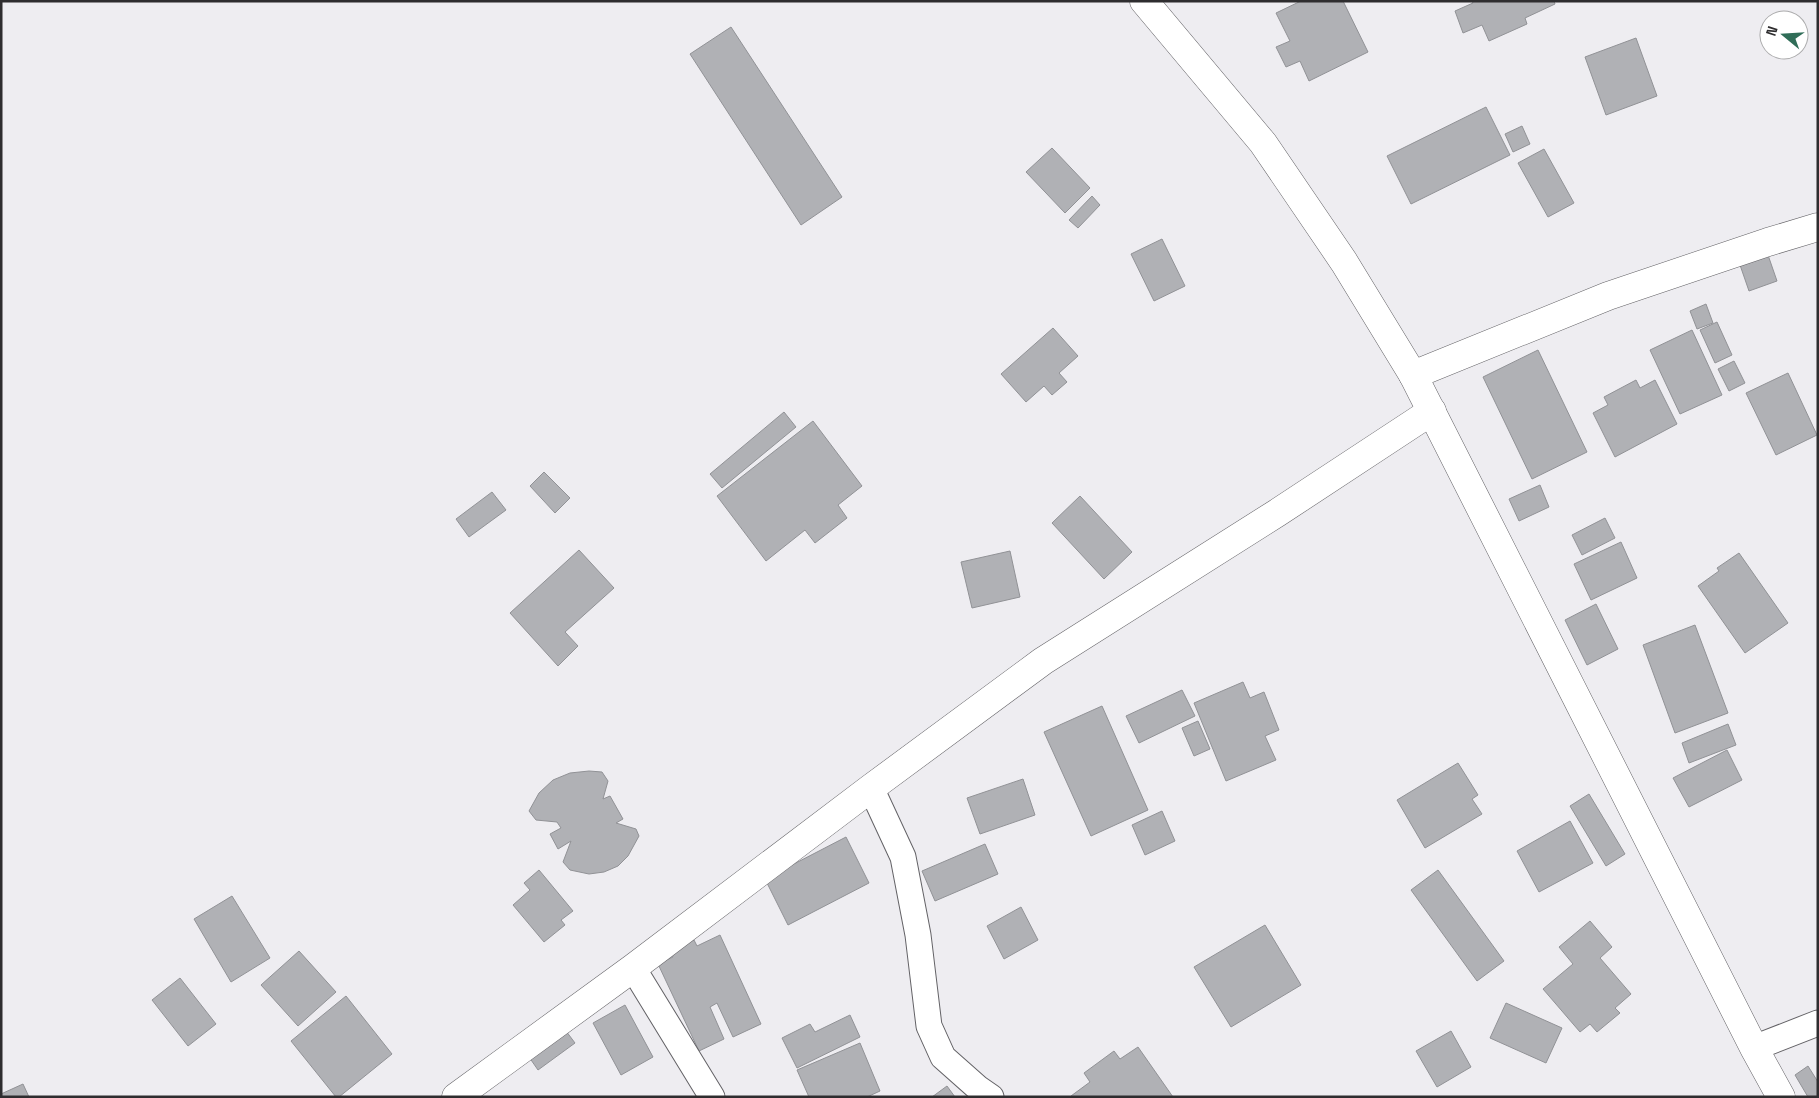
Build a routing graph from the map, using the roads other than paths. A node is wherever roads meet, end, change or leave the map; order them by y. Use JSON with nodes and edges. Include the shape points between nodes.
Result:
{"nodes":[{"id":1,"x":1144,"y":1,"type":"edge"},
{"id":2,"x":1818,"y":227,"type":"edge"},
{"id":3,"x":1414,"y":375,"type":"junction"},
{"id":4,"x":1432,"y":411,"type":"junction"},
{"id":5,"x":871,"y":788,"type":"junction"},
{"id":6,"x":633,"y":968,"type":"junction"},
{"id":7,"x":1818,"y":1023,"type":"edge"},
{"id":8,"x":1754,"y":1048,"type":"junction"},
{"id":9,"x":456,"y":1097,"type":"edge"},
{"id":10,"x":712,"y":1097,"type":"edge"},
{"id":11,"x":991,"y":1097,"type":"edge"},
{"id":12,"x":1781,"y":1097,"type":"edge"}],
"edges":[{"from":1,"to":3,"type":"street","via":[[1263,142],[1344,262]]},
{"from":2,"to":3,"type":"street","via":[[1608,296]]},
{"from":3,"to":4,"type":"street"},
{"from":4,"to":5,"type":"street","via":[[1043,661]]},
{"from":4,"to":8,"type":"street"},
{"from":5,"to":6,"type":"street"},
{"from":5,"to":11,"type":"street","via":[[903,857],[918,936],[929,1026],[943,1057]]},
{"from":6,"to":9,"type":"street"},
{"from":6,"to":10,"type":"street"},
{"from":7,"to":8,"type":"street"},
{"from":8,"to":12,"type":"street"}]}
